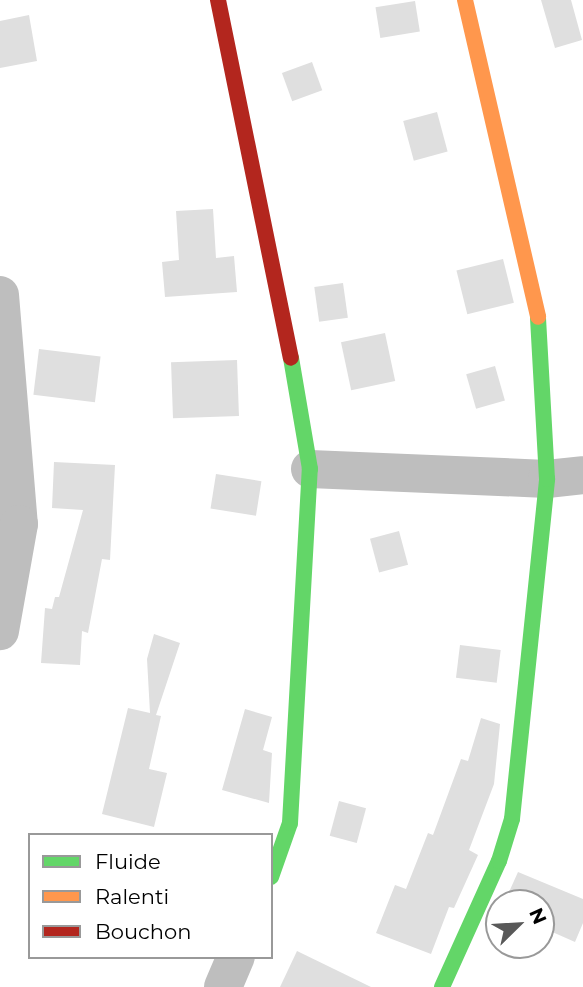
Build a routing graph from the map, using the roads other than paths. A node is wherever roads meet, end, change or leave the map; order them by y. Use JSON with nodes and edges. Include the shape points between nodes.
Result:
{"nodes":[{"id":1,"x":218,"y":0,"type":"edge"},
{"id":2,"x":465,"y":0,"type":"edge"},
{"id":3,"x":0,"y":295,"type":"edge"},
{"id":4,"x":310,"y":469,"type":"junction"},
{"id":5,"x":565,"y":477,"type":"edge"},
{"id":6,"x":0,"y":631,"type":"edge"},
{"id":7,"x":273,"y":871,"type":"edge"},
{"id":8,"x":235,"y":959,"type":"edge"},
{"id":9,"x":223,"y":987,"type":"edge"},
{"id":10,"x":442,"y":987,"type":"edge"}],
"edges":[{"from":1,"to":4,"type":"street","via":[[277,273]]},
{"from":2,"to":5,"type":"street","via":[[537,306]]},
{"from":3,"to":6,"type":"street","via":[[19,524]]},
{"from":4,"to":5,"type":"street"},
{"from":4,"to":7,"type":"street","via":[[290,823]]},
{"from":5,"to":10,"type":"street","via":[[512,820],[499,861]]},
{"from":8,"to":9,"type":"street"}]}
